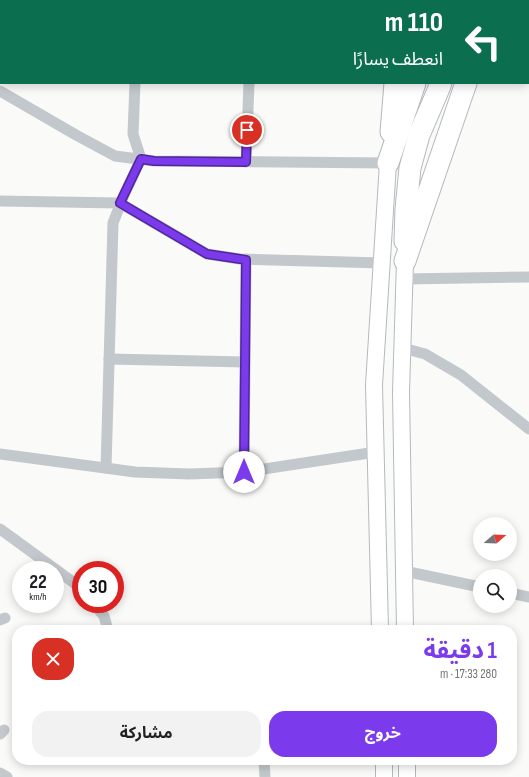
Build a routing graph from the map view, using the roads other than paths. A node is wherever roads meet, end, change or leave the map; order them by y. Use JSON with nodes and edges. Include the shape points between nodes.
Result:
{"nodes":[{"id":1,"x":135,"y":84,"type":"edge"},
{"id":2,"x":249,"y":84,"type":"edge"},
{"id":3,"x":394,"y":84,"type":"edge"},
{"id":4,"x":415,"y":84,"type":"edge"},
{"id":5,"x":441,"y":84,"type":"edge"},
{"id":6,"x":466,"y":84,"type":"edge"},
{"id":7,"x":0,"y":91,"type":"edge"},
{"id":8,"x":141,"y":159,"type":"junction"},
{"id":9,"x":246,"y":162,"type":"junction"},
{"id":10,"x":388,"y":163,"type":"junction"},
{"id":11,"x":0,"y":201,"type":"edge"},
{"id":12,"x":120,"y":203,"type":"junction"},
{"id":13,"x":246,"y":260,"type":"junction"},
{"id":14,"x":382,"y":263,"type":"junction"},
{"id":15,"x":405,"y":270,"type":"junction"},
{"id":16,"x":529,"y":277,"type":"edge"},
{"id":17,"x":403,"y":348,"type":"junction"},
{"id":18,"x":109,"y":359,"type":"junction"},
{"id":19,"x":245,"y":362,"type":"junction"},
{"id":20,"x":529,"y":429,"type":"edge"},
{"id":21,"x":376,"y":452,"type":"junction"},
{"id":22,"x":0,"y":454,"type":"edge"},
{"id":23,"x":106,"y":468,"type":"junction"},
{"id":24,"x":244,"y":472,"type":"junction"},
{"id":25,"x":0,"y":529,"type":"edge"},
{"id":26,"x":404,"y":571,"type":"junction"},
{"id":27,"x":72,"y":581,"type":"edge"},
{"id":28,"x":473,"y":586,"type":"edge"},
{"id":29,"x":517,"y":594,"type":"edge"},
{"id":30,"x":529,"y":597,"type":"edge"},
{"id":31,"x":102,"y":613,"type":"edge"},
{"id":32,"x":107,"y":625,"type":"edge"},
{"id":33,"x":380,"y":625,"type":"edge"},
{"id":34,"x":405,"y":625,"type":"edge"},
{"id":35,"x":265,"y":765,"type":"edge"},
{"id":36,"x":384,"y":765,"type":"edge"},
{"id":37,"x":407,"y":765,"type":"edge"},
{"id":38,"x":0,"y":773,"type":"edge"},
{"id":39,"x":7,"y":777,"type":"edge"},
{"id":40,"x":266,"y":777,"type":"edge"},
{"id":41,"x":384,"y":777,"type":"edge"},
{"id":42,"x":407,"y":777,"type":"edge"}],
"edges":[{"from":1,"to":8,"type":"street","via":[[133,134]]},
{"from":2,"to":9,"type":"street"},
{"from":3,"to":10,"type":"highway"},
{"from":4,"to":10,"type":"highway"},
{"from":5,"to":15,"type":"highway","via":[[419,135],[410,168]]},
{"from":6,"to":15,"type":"highway"},
{"from":7,"to":8,"type":"street","via":[[115,156]]},
{"from":8,"to":9,"type":"street"},
{"from":8,"to":12,"type":"street"},
{"from":9,"to":10,"type":"street"},
{"from":10,"to":14,"type":"main road"},
{"from":11,"to":12,"type":"street"},
{"from":12,"to":13,"type":"street","via":[[207,254]]},
{"from":12,"to":18,"type":"street","via":[[113,223]]},
{"from":13,"to":14,"type":"street"},
{"from":13,"to":19,"type":"street"},
{"from":14,"to":21,"type":"main road","via":[[374,385]]},
{"from":15,"to":16,"type":"street"},
{"from":15,"to":17,"type":"main road"},
{"from":17,"to":20,"type":"street","via":[[425,354],[461,375]]},
{"from":17,"to":26,"type":"main road","via":[[401,392]]},
{"from":18,"to":19,"type":"street"},
{"from":18,"to":23,"type":"street"},
{"from":19,"to":24,"type":"street"},
{"from":21,"to":24,"type":"street"},
{"from":21,"to":33,"type":"main road"},
{"from":22,"to":23,"type":"street"},
{"from":23,"to":24,"type":"street","via":[[189,474]]},
{"from":25,"to":27,"type":"street"},
{"from":26,"to":28,"type":"street"},
{"from":26,"to":34,"type":"main road"},
{"from":29,"to":30,"type":"street"},
{"from":31,"to":32,"type":"street"},
{"from":35,"to":40,"type":"street"},
{"from":36,"to":41,"type":"main road"},
{"from":37,"to":42,"type":"main road"},
{"from":38,"to":39,"type":"street"}]}
